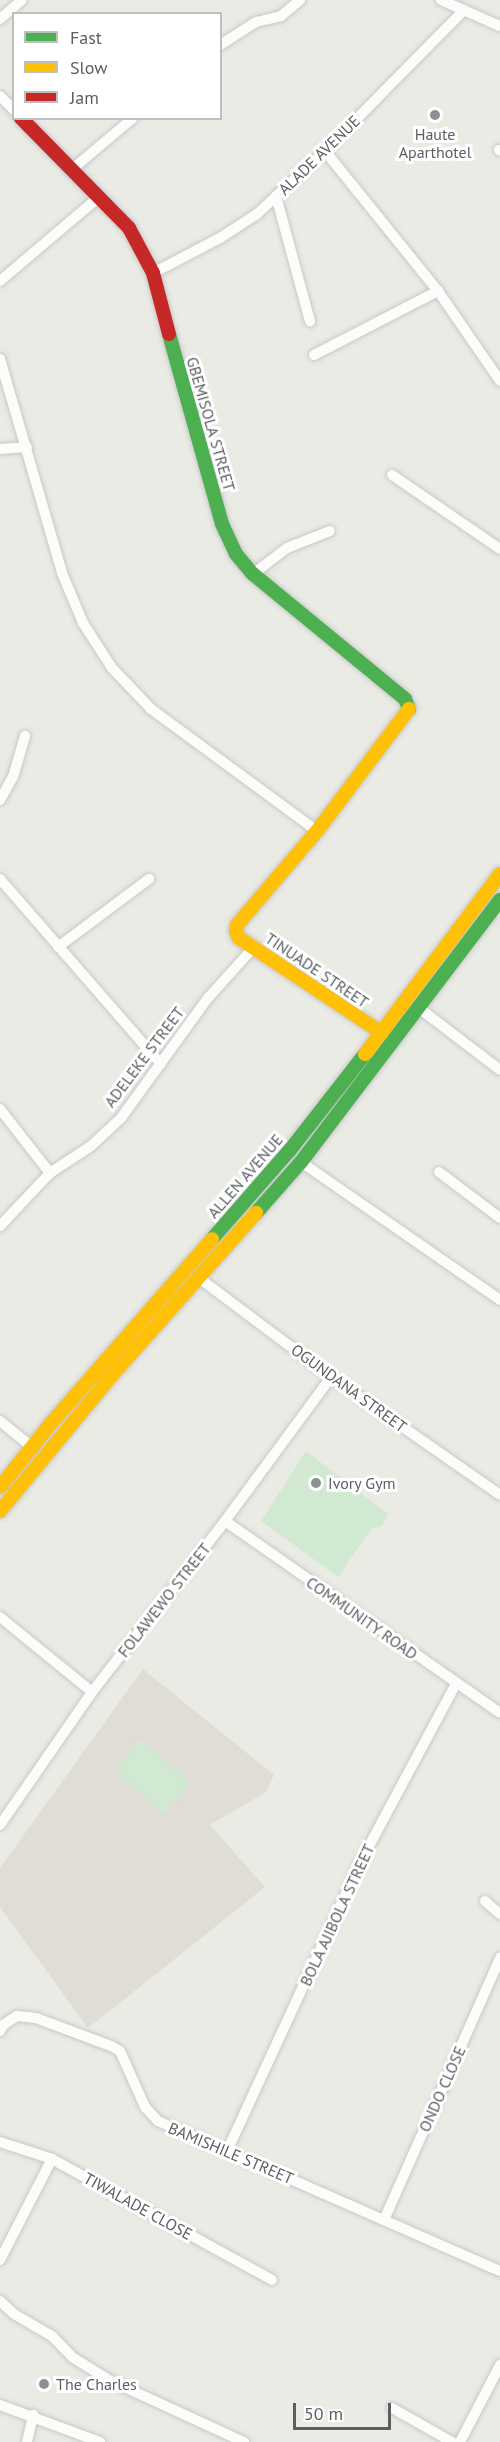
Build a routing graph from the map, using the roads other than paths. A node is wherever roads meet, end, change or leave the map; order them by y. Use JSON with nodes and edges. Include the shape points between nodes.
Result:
{"nodes":[{"id":1,"x":22,"y":0,"type":"edge"},
{"id":2,"x":300,"y":0,"type":"edge"},
{"id":3,"x":441,"y":0,"type":"edge"},
{"id":4,"x":464,"y":10,"type":"junction"},
{"id":5,"x":0,"y":20,"type":"edge"},
{"id":6,"x":500,"y":26,"type":"edge"},
{"id":7,"x":222,"y":44,"type":"edge"},
{"id":8,"x":0,"y":96,"type":"edge"},
{"id":9,"x":12,"y":108,"type":"edge"},
{"id":10,"x":23,"y":120,"type":"edge"},
{"id":11,"x":131,"y":120,"type":"edge"},
{"id":12,"x":325,"y":151,"type":"junction"},
{"id":13,"x":70,"y":171,"type":"junction"},
{"id":14,"x":276,"y":196,"type":"junction"},
{"id":15,"x":99,"y":197,"type":"junction"},
{"id":16,"x":153,"y":273,"type":"junction"},
{"id":17,"x":0,"y":281,"type":"edge"},
{"id":18,"x":438,"y":291,"type":"junction"},
{"id":19,"x":310,"y":321,"type":"dead end"},
{"id":20,"x":314,"y":355,"type":"dead end"},
{"id":21,"x":0,"y":359,"type":"edge"},
{"id":22,"x":500,"y":381,"type":"edge"},
{"id":23,"x":27,"y":447,"type":"junction"},
{"id":24,"x":0,"y":449,"type":"edge"},
{"id":25,"x":392,"y":475,"type":"dead end"},
{"id":26,"x":330,"y":531,"type":"dead end"},
{"id":27,"x":500,"y":549,"type":"edge"},
{"id":28,"x":253,"y":574,"type":"junction"},
{"id":29,"x":25,"y":736,"type":"dead end"},
{"id":30,"x":0,"y":800,"type":"edge"},
{"id":31,"x":317,"y":831,"type":"junction"},
{"id":32,"x":500,"y":874,"type":"edge"},
{"id":33,"x":0,"y":879,"type":"edge"},
{"id":34,"x":149,"y":879,"type":"dead end"},
{"id":35,"x":500,"y":900,"type":"edge"},
{"id":36,"x":58,"y":947,"type":"junction"},
{"id":37,"x":254,"y":947,"type":"junction"},
{"id":38,"x":419,"y":1008,"type":"junction"},
{"id":39,"x":382,"y":1033,"type":"junction"},
{"id":40,"x":161,"y":1064,"type":"junction"},
{"id":41,"x":500,"y":1070,"type":"edge"},
{"id":42,"x":0,"y":1109,"type":"edge"},
{"id":43,"x":301,"y":1162,"type":"junction"},
{"id":44,"x":439,"y":1172,"type":"dead end"},
{"id":45,"x":50,"y":1173,"type":"junction"},
{"id":46,"x":500,"y":1218,"type":"edge"},
{"id":47,"x":0,"y":1227,"type":"edge"},
{"id":48,"x":199,"y":1278,"type":"junction"},
{"id":49,"x":500,"y":1300,"type":"edge"},
{"id":50,"x":331,"y":1377,"type":"junction"},
{"id":51,"x":0,"y":1421,"type":"edge"},
{"id":52,"x":32,"y":1446,"type":"junction"},
{"id":53,"x":0,"y":1486,"type":"edge"},
{"id":54,"x":500,"y":1495,"type":"edge"},
{"id":55,"x":0,"y":1511,"type":"edge"},
{"id":56,"x":225,"y":1521,"type":"junction"},
{"id":57,"x":0,"y":1617,"type":"edge"},
{"id":58,"x":456,"y":1684,"type":"junction"},
{"id":59,"x":92,"y":1692,"type":"junction"},
{"id":60,"x":500,"y":1713,"type":"edge"},
{"id":61,"x":0,"y":1825,"type":"edge"},
{"id":62,"x":485,"y":1901,"type":"dead end"},
{"id":63,"x":500,"y":1914,"type":"edge"},
{"id":64,"x":500,"y":1958,"type":"edge"},
{"id":65,"x":0,"y":2031,"type":"edge"},
{"id":66,"x":0,"y":2142,"type":"edge"},
{"id":67,"x":227,"y":2151,"type":"junction"},
{"id":68,"x":52,"y":2158,"type":"junction"},
{"id":69,"x":384,"y":2220,"type":"junction"},
{"id":70,"x":0,"y":2260,"type":"edge"},
{"id":71,"x":500,"y":2271,"type":"edge"},
{"id":72,"x":272,"y":2280,"type":"dead end"},
{"id":73,"x":0,"y":2301,"type":"edge"},
{"id":74,"x":500,"y":2365,"type":"edge"},
{"id":75,"x":0,"y":2405,"type":"edge"},
{"id":76,"x":392,"y":2408,"type":"dead end"},
{"id":77,"x":33,"y":2415,"type":"junction"},
{"id":78,"x":27,"y":2442,"type":"edge"},
{"id":79,"x":100,"y":2442,"type":"edge"},
{"id":80,"x":244,"y":2442,"type":"edge"},
{"id":81,"x":452,"y":2442,"type":"edge"},
{"id":82,"x":460,"y":2442,"type":"edge"}],
"edges":[{"from":1,"to":5,"type":"street"},
{"from":2,"to":7,"type":"street","via":[[281,16],[256,22]]},
{"from":3,"to":4,"type":"street"},
{"from":4,"to":6,"type":"street"},
{"from":4,"to":12,"type":"street","name":"ALADE AVENUE"},
{"from":8,"to":9,"type":"street"},
{"from":10,"to":13,"type":"main road","name":"GBEMISOLA STREET"},
{"from":11,"to":13,"type":"street"},
{"from":12,"to":14,"type":"street","name":"ALADE AVENUE"},
{"from":12,"to":18,"type":"street"},
{"from":13,"to":15,"type":"main road","name":"GBEMISOLA STREET"},
{"from":14,"to":16,"type":"street","name":"ALADE AVENUE","via":[[240,225]]},
{"from":14,"to":19,"type":"street"},
{"from":15,"to":16,"type":"main road","name":"GBEMISOLA STREET","via":[[129,228]]},
{"from":15,"to":17,"type":"street"},
{"from":16,"to":28,"type":"main road","name":"GBEMISOLA STREET","via":[[222,524],[236,554]]},
{"from":18,"to":20,"type":"street"},
{"from":18,"to":22,"type":"street"},
{"from":21,"to":23,"type":"street"},
{"from":23,"to":24,"type":"street"},
{"from":23,"to":31,"type":"street","via":[[63,573],[83,623],[112,668],[151,709]]},
{"from":25,"to":27,"type":"street"},
{"from":26,"to":28,"type":"street","via":[[287,548]]},
{"from":28,"to":31,"type":"main road","name":"GBEMISOLA STREET","via":[[405,699],[410,708]]},
{"from":29,"to":30,"type":"street","via":[[13,777]]},
{"from":31,"to":37,"type":"main road","name":"TINUADE STREET","via":[[237,925],[239,938]]},
{"from":32,"to":39,"type":"main road","name":"ALLEN AVENUE"},
{"from":33,"to":36,"type":"street"},
{"from":34,"to":36,"type":"street"},
{"from":35,"to":38,"type":"main road","name":"ALLEN AVENUE"},
{"from":36,"to":40,"type":"street"},
{"from":37,"to":39,"type":"main road","name":"TINUADE STREET"},
{"from":37,"to":40,"type":"street","name":"ADELEKE STREET","via":[[208,998]]},
{"from":38,"to":41,"type":"street"},
{"from":38,"to":43,"type":"main road","name":"ALLEN AVENUE"},
{"from":39,"to":52,"type":"main road","name":"ALLEN AVENUE","via":[[290,1150]]},
{"from":40,"to":45,"type":"street","name":"ADELEKE STREET","via":[[121,1118],[91,1146]]},
{"from":42,"to":45,"type":"street"},
{"from":43,"to":48,"type":"main road","name":"ALLEN AVENUE"},
{"from":43,"to":49,"type":"street"},
{"from":44,"to":46,"type":"street"},
{"from":45,"to":47,"type":"street","name":"ADELEKE STREET"},
{"from":48,"to":50,"type":"street","name":"OGUNDANA STREET"},
{"from":48,"to":55,"type":"main road","name":"ALLEN AVENUE","via":[[112,1375]]},
{"from":50,"to":54,"type":"street","name":"OGUNDANA STREET"},
{"from":50,"to":56,"type":"street","name":"FOLAWEWO STREET"},
{"from":51,"to":52,"type":"street"},
{"from":52,"to":53,"type":"main road","name":"ALLEN AVENUE"},
{"from":56,"to":58,"type":"street","name":"COMMUNITY ROAD"},
{"from":56,"to":59,"type":"street","name":"FOLAWEWO STREET"},
{"from":57,"to":59,"type":"street"},
{"from":58,"to":60,"type":"street","name":"COMMUNITY ROAD"},
{"from":58,"to":67,"type":"street","name":"BOLA AJIBOLA STREET","via":[[361,1861]]},
{"from":59,"to":61,"type":"street","name":"FOLAWEWO STREET"},
{"from":62,"to":63,"type":"street"},
{"from":64,"to":69,"type":"street","name":"ONDO CLOSE"},
{"from":65,"to":67,"type":"street","name":"BAMISHILE STREET","via":[[17,2016],[36,2018],[111,2046],[124,2059],[145,2107],[158,2121]]},
{"from":66,"to":68,"type":"street","name":"TIWALADE CLOSE"},
{"from":67,"to":69,"type":"street","name":"BAMISHILE STREET"},
{"from":68,"to":70,"type":"street"},
{"from":68,"to":72,"type":"street","name":"TIWALADE CLOSE"},
{"from":69,"to":71,"type":"street","name":"BAMISHILE STREET"},
{"from":73,"to":80,"type":"street","via":[[109,2380]]},
{"from":74,"to":82,"type":"street"},
{"from":75,"to":77,"type":"street"},
{"from":76,"to":81,"type":"street"},
{"from":77,"to":78,"type":"street"},
{"from":77,"to":79,"type":"street"}]}
